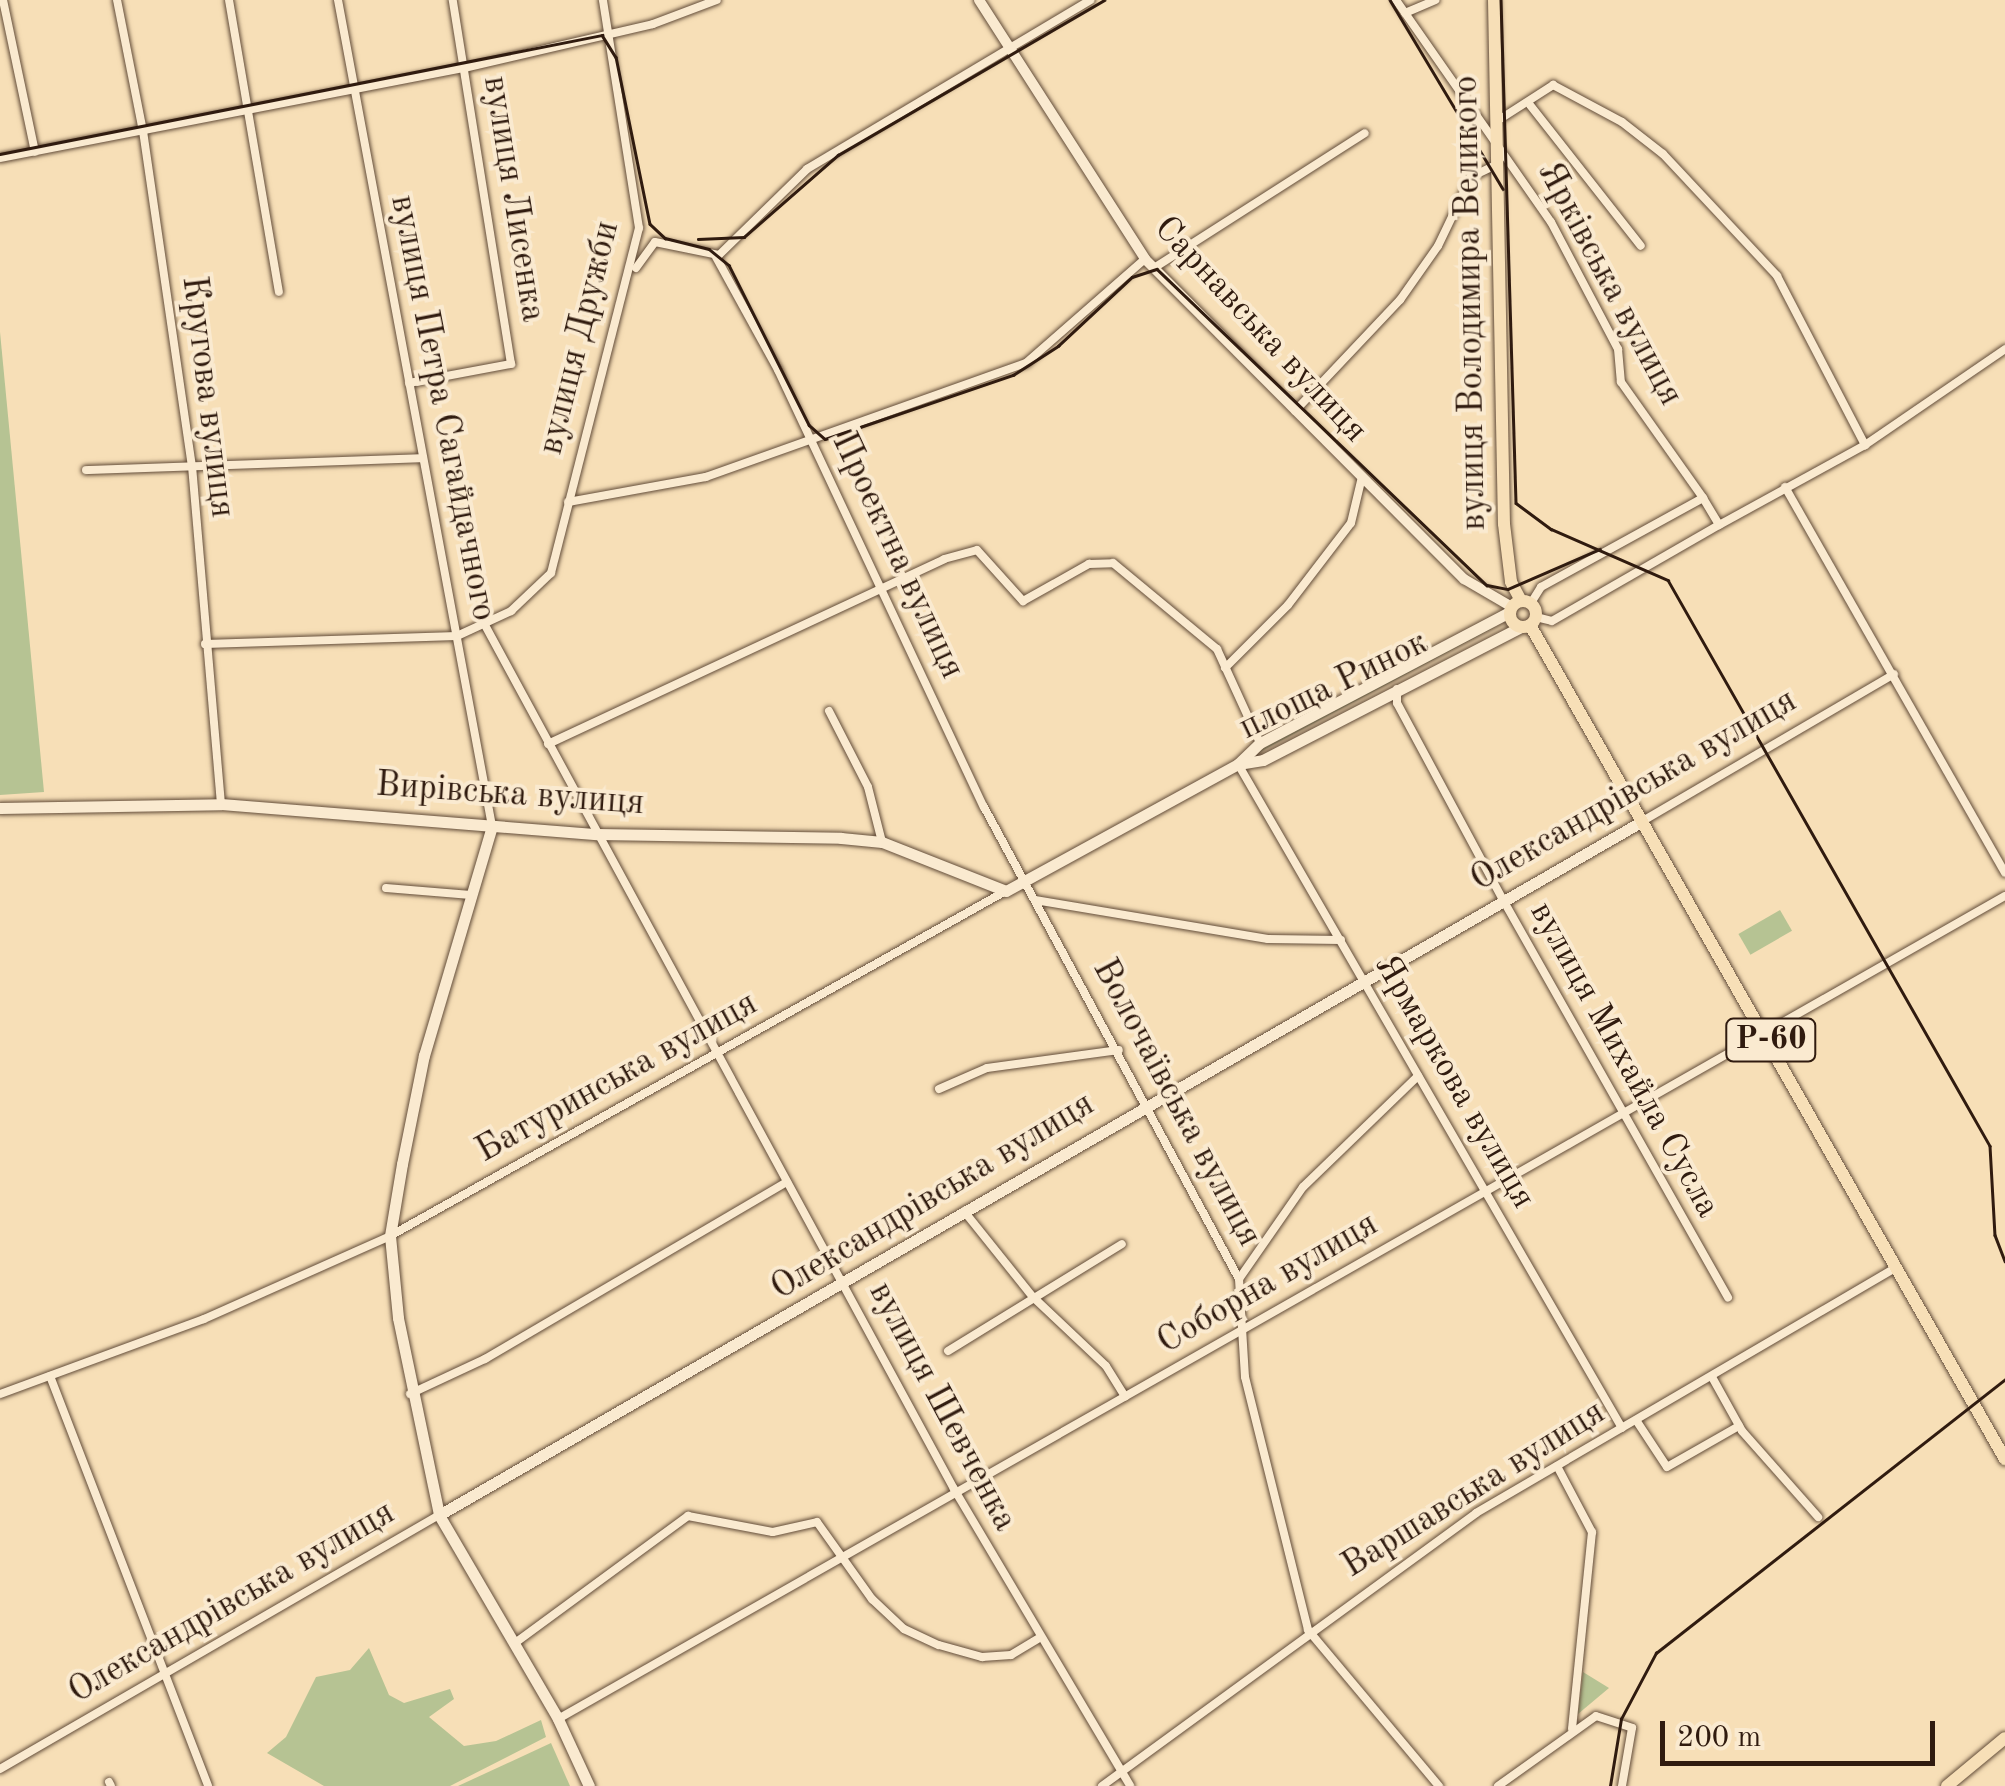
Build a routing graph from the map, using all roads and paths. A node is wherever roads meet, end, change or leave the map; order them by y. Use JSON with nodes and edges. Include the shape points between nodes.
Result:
{"nodes":[{"id":1,"x":3,"y":0,"type":"edge"},
{"id":2,"x":117,"y":0,"type":"edge"},
{"id":3,"x":229,"y":0,"type":"edge"},
{"id":4,"x":338,"y":0,"type":"edge"},
{"id":5,"x":453,"y":0,"type":"edge"},
{"id":6,"x":603,"y":0,"type":"edge"},
{"id":7,"x":717,"y":0,"type":"edge"},
{"id":8,"x":979,"y":0,"type":"edge"},
{"id":9,"x":1091,"y":0,"type":"edge"},
{"id":10,"x":1396,"y":0,"type":"edge"},
{"id":11,"x":1434,"y":0,"type":"edge"},
{"id":12,"x":1494,"y":0,"type":"edge"},
{"id":13,"x":1404,"y":13,"type":"junction"},
{"id":14,"x":608,"y":36,"type":"junction"},
{"id":15,"x":1012,"y":47,"type":"junction"},
{"id":16,"x":464,"y":68,"type":"junction"},
{"id":17,"x":354,"y":91,"type":"junction"},
{"id":18,"x":1530,"y":105,"type":"junction"},
{"id":19,"x":248,"y":113,"type":"junction"},
{"id":20,"x":1497,"y":121,"type":"junction"},
{"id":21,"x":143,"y":131,"type":"junction"},
{"id":22,"x":1365,"y":133,"type":"dead end"},
{"id":23,"x":1497,"y":139,"type":"junction"},
{"id":24,"x":35,"y":152,"type":"junction"},
{"id":25,"x":0,"y":158,"type":"edge"},
{"id":26,"x":1498,"y":164,"type":"junction"},
{"id":27,"x":638,"y":228,"type":"junction"},
{"id":28,"x":655,"y":242,"type":"junction"},
{"id":29,"x":1640,"y":246,"type":"dead end"},
{"id":30,"x":716,"y":257,"type":"junction"},
{"id":31,"x":1150,"y":264,"type":"junction"},
{"id":32,"x":629,"y":286,"type":"junction"},
{"id":33,"x":279,"y":292,"type":"dead end"},
{"id":34,"x":2005,"y":348,"type":"edge"},
{"id":35,"x":409,"y":384,"type":"junction"},
{"id":36,"x":1295,"y":411,"type":"junction"},
{"id":37,"x":813,"y":442,"type":"junction"},
{"id":38,"x":1865,"y":445,"type":"junction"},
{"id":39,"x":423,"y":458,"type":"junction"},
{"id":40,"x":192,"y":466,"type":"junction"},
{"id":41,"x":86,"y":470,"type":"dead end"},
{"id":42,"x":1362,"y":478,"type":"junction"},
{"id":43,"x":1785,"y":487,"type":"junction"},
{"id":44,"x":1703,"y":498,"type":"junction"},
{"id":45,"x":568,"y":502,"type":"junction"},
{"id":46,"x":1719,"y":524,"type":"junction"},
{"id":47,"x":883,"y":590,"type":"junction"},
{"id":48,"x":1523,"y":613,"type":"junction"},
{"id":49,"x":486,"y":627,"type":"junction"},
{"id":50,"x":457,"y":636,"type":"junction"},
{"id":51,"x":205,"y":644,"type":"junction"},
{"id":52,"x":1226,"y":668,"type":"junction"},
{"id":53,"x":1894,"y":674,"type":"junction"},
{"id":54,"x":1397,"y":687,"type":"junction"},
{"id":55,"x":829,"y":711,"type":"dead end"},
{"id":56,"x":1260,"y":743,"type":"junction"},
{"id":57,"x":548,"y":744,"type":"junction"},
{"id":58,"x":1238,"y":764,"type":"junction"},
{"id":59,"x":220,"y":804,"type":"junction"},
{"id":60,"x":0,"y":808,"type":"edge"},
{"id":61,"x":1641,"y":822,"type":"junction"},
{"id":62,"x":492,"y":826,"type":"junction"},
{"id":63,"x":597,"y":834,"type":"junction"},
{"id":64,"x":882,"y":842,"type":"junction"},
{"id":65,"x":2005,"y":873,"type":"edge"},
{"id":66,"x":1025,"y":881,"type":"junction"},
{"id":67,"x":386,"y":888,"type":"dead end"},
{"id":68,"x":1006,"y":890,"type":"junction"},
{"id":69,"x":472,"y":894,"type":"junction"},
{"id":70,"x":2005,"y":896,"type":"edge"},
{"id":71,"x":1502,"y":898,"type":"junction"},
{"id":72,"x":1035,"y":900,"type":"junction"},
{"id":73,"x":1341,"y":940,"type":"junction"},
{"id":74,"x":1362,"y":977,"type":"junction"},
{"id":75,"x":1766,"y":1031,"type":"junction"},
{"id":76,"x":1119,"y":1050,"type":"junction"},
{"id":77,"x":718,"y":1053,"type":"junction"},
{"id":78,"x":1418,"y":1076,"type":"junction"},
{"id":79,"x":939,"y":1089,"type":"dead end"},
{"id":80,"x":1148,"y":1102,"type":"junction"},
{"id":81,"x":1622,"y":1113,"type":"junction"},
{"id":82,"x":787,"y":1182,"type":"junction"},
{"id":83,"x":1484,"y":1189,"type":"junction"},
{"id":84,"x":964,"y":1211,"type":"junction"},
{"id":85,"x":390,"y":1236,"type":"junction"},
{"id":86,"x":1122,"y":1244,"type":"dead end"},
{"id":87,"x":1894,"y":1269,"type":"junction"},
{"id":88,"x":1239,"y":1279,"type":"junction"},
{"id":89,"x":844,"y":1282,"type":"junction"},
{"id":90,"x":1033,"y":1297,"type":"junction"},
{"id":91,"x":1728,"y":1298,"type":"dead end"},
{"id":92,"x":1246,"y":1327,"type":"junction"},
{"id":93,"x":948,"y":1350,"type":"dead end"},
{"id":94,"x":50,"y":1376,"type":"junction"},
{"id":95,"x":1712,"y":1377,"type":"junction"},
{"id":96,"x":0,"y":1394,"type":"edge"},
{"id":97,"x":410,"y":1394,"type":"junction"},
{"id":98,"x":1126,"y":1397,"type":"junction"},
{"id":99,"x":1636,"y":1420,"type":"junction"},
{"id":100,"x":1739,"y":1426,"type":"junction"},
{"id":101,"x":1622,"y":1428,"type":"junction"},
{"id":102,"x":2005,"y":1459,"type":"edge"},
{"id":103,"x":1557,"y":1466,"type":"junction"},
{"id":104,"x":954,"y":1488,"type":"junction"},
{"id":105,"x":438,"y":1515,"type":"junction"},
{"id":106,"x":1818,"y":1518,"type":"dead end"},
{"id":107,"x":840,"y":1554,"type":"junction"},
{"id":108,"x":1308,"y":1630,"type":"junction"},
{"id":109,"x":1038,"y":1639,"type":"junction"},
{"id":110,"x":514,"y":1643,"type":"junction"},
{"id":111,"x":162,"y":1674,"type":"junction"},
{"id":112,"x":558,"y":1718,"type":"junction"},
{"id":113,"x":1572,"y":1729,"type":"junction"},
{"id":114,"x":2005,"y":1738,"type":"edge"},
{"id":115,"x":0,"y":1769,"type":"edge"},
{"id":116,"x":1118,"y":1773,"type":"junction"},
{"id":117,"x":208,"y":1786,"type":"edge"},
{"id":118,"x":588,"y":1786,"type":"edge"},
{"id":119,"x":1102,"y":1786,"type":"edge"},
{"id":120,"x":1130,"y":1786,"type":"edge"},
{"id":121,"x":1438,"y":1786,"type":"edge"},
{"id":122,"x":1498,"y":1786,"type":"edge"},
{"id":123,"x":1622,"y":1786,"type":"edge"},
{"id":124,"x":1947,"y":1786,"type":"edge"}],
"edges":[{"from":1,"to":24,"type":"street"},
{"from":2,"to":21,"type":"street","name":"Кругова вулиця"},
{"from":3,"to":19,"type":"street"},
{"from":4,"to":17,"type":"street","name":"вулиця Петра Сагайдачного"},
{"from":5,"to":16,"type":"street","name":"вулиця Лисенка"},
{"from":6,"to":14,"type":"street","name":"вулиця Дружби"},
{"from":7,"to":14,"type":"street"},
{"from":8,"to":15,"type":"street","name":"Сарнавська вулиця"},
{"from":9,"to":15,"type":"street"},
{"from":10,"to":13,"type":"street","name":"Ярківська вулиця"},
{"from":11,"to":13,"type":"street"},
{"from":12,"to":20,"type":"main road","name":"вулиця Володимира Великого","number":"Р-60"},
{"from":13,"to":23,"type":"street","name":"Ярківська вулиця","via":[[1467,107]]},
{"from":14,"to":16,"type":"street"},
{"from":14,"to":27,"type":"street","name":"вулиця Дружби"},
{"from":15,"to":30,"type":"street","via":[[807,169]]},
{"from":15,"to":31,"type":"street","name":"Сарнавська вулиця"},
{"from":16,"to":17,"type":"street"},
{"from":16,"to":35,"type":"street","name":"вулиця Лисенка","via":[[512,364]]},
{"from":17,"to":19,"type":"street"},
{"from":17,"to":35,"type":"street","name":"вулиця Петра Сагайдачного"},
{"from":18,"to":20,"type":"street"},
{"from":18,"to":29,"type":"street"},
{"from":18,"to":38,"type":"street","via":[[1552,85],[1622,122],[1663,154],[1777,276]]},
{"from":19,"to":21,"type":"street"},
{"from":19,"to":33,"type":"street"},
{"from":20,"to":23,"type":"main road","name":"вулиця Володимира Великого","number":"Р-60"},
{"from":21,"to":24,"type":"street"},
{"from":21,"to":40,"type":"street","name":"Кругова вулиця"},
{"from":22,"to":31,"type":"street"},
{"from":23,"to":26,"type":"main road","name":"вулиця Володимира Великого","number":"Р-60"},
{"from":23,"to":44,"type":"street","name":"Ярківська вулиця","via":[[1618,349],[1622,382]]},
{"from":24,"to":25,"type":"street"},
{"from":26,"to":36,"type":"street","via":[[1470,177],[1438,246],[1400,300]]},
{"from":26,"to":48,"type":"main road","name":"вулиця Володимира Великого","number":"Р-60","via":[[1503,505],[1508,567]]},
{"from":27,"to":28,"type":"street"},
{"from":27,"to":32,"type":"street","name":"вулиця Дружби"},
{"from":28,"to":30,"type":"street"},
{"from":28,"to":32,"type":"street"},
{"from":30,"to":37,"type":"street","name":"Проектна вулиця"},
{"from":31,"to":36,"type":"street","name":"Сарнавська вулиця"},
{"from":31,"to":37,"type":"street","via":[[1035,359]]},
{"from":32,"to":45,"type":"street","name":"вулиця Дружби"},
{"from":34,"to":38,"type":"street"},
{"from":35,"to":39,"type":"street","name":"вулиця Петра Сагайдачного"},
{"from":36,"to":42,"type":"street","name":"Сарнавська вулиця"},
{"from":37,"to":45,"type":"street","via":[[706,477]]},
{"from":37,"to":47,"type":"street","name":"Проектна вулиця"},
{"from":38,"to":43,"type":"street"},
{"from":39,"to":40,"type":"street"},
{"from":39,"to":50,"type":"street","name":"вулиця Петра Сагайдачного"},
{"from":40,"to":41,"type":"street"},
{"from":40,"to":51,"type":"street","name":"Кругова вулиця"},
{"from":42,"to":48,"type":"street","name":"Сарнавська вулиця","via":[[1464,579]]},
{"from":42,"to":52,"type":"street","via":[[1351,523],[1288,605]]},
{"from":43,"to":46,"type":"street"},
{"from":43,"to":53,"type":"street"},
{"from":44,"to":46,"type":"street","name":"Ярківська вулиця"},
{"from":44,"to":48,"type":"street","via":[[1541,587]]},
{"from":45,"to":49,"type":"street","name":"вулиця Дружби","via":[[551,573],[535,594]]},
{"from":46,"to":48,"type":"street","via":[[1552,621]]},
{"from":47,"to":52,"type":"street","via":[[976,550],[1023,601],[1089,564],[1113,563],[1217,649]]},
{"from":47,"to":57,"type":"street"},
{"from":47,"to":66,"type":"street","name":"Проектна вулиця"},
{"from":48,"to":54,"type":"main road","name":"площа Ринок"},
{"from":48,"to":56,"type":"main road","name":"площа Ринок"},
{"from":48,"to":61,"type":"main road","number":"Р-60"},
{"from":49,"to":50,"type":"street","name":"вулиця Дружби"},
{"from":49,"to":57,"type":"street","name":"вулиця Шевченка"},
{"from":50,"to":51,"type":"street","name":"вулиця Дружби"},
{"from":50,"to":62,"type":"street","name":"вулиця Петра Сагайдачного"},
{"from":51,"to":59,"type":"street","name":"Кругова вулиця"},
{"from":52,"to":56,"type":"street"},
{"from":53,"to":61,"type":"street","name":"Олександрівська вулиця"},
{"from":53,"to":65,"type":"street"},
{"from":54,"to":58,"type":"main road","name":"площа Ринок","via":[[1263,760]]},
{"from":54,"to":71,"type":"street","name":"вулиця Михайла Сусла","via":[[1397,703]]},
{"from":55,"to":64,"type":"street","via":[[868,787]]},
{"from":56,"to":58,"type":"main road","name":"площа Ринок"},
{"from":57,"to":63,"type":"street","name":"вулиця Шевченка"},
{"from":58,"to":66,"type":"main road","name":"Батуринська вулиця"},
{"from":58,"to":73,"type":"street","name":"Ярмаркова вулиця"},
{"from":59,"to":60,"type":"main road","name":"Вирівська вулиця"},
{"from":59,"to":62,"type":"main road","name":"Вирівська вулиця"},
{"from":61,"to":71,"type":"main road","name":"Олександрівська вулиця"},
{"from":61,"to":75,"type":"main road","number":"Р-60"},
{"from":62,"to":63,"type":"main road","name":"Вирівська вулиця"},
{"from":62,"to":69,"type":"main road"},
{"from":63,"to":64,"type":"main road","name":"Вирівська вулиця"},
{"from":63,"to":77,"type":"street","name":"вулиця Шевченка"},
{"from":64,"to":68,"type":"main road","name":"Вирівська вулиця"},
{"from":66,"to":68,"type":"main road","name":"Батуринська вулиця"},
{"from":66,"to":72,"type":"street","name":"Волочаївська вулиця"},
{"from":67,"to":69,"type":"street"},
{"from":68,"to":77,"type":"street","name":"Батуринська вулиця"},
{"from":69,"to":85,"type":"main road","via":[[424,1055]]},
{"from":70,"to":75,"type":"street","name":"Соборна вулиця"},
{"from":71,"to":74,"type":"main road","name":"Олександрівська вулиця"},
{"from":71,"to":81,"type":"street","name":"вулиця Михайла Сусла"},
{"from":72,"to":73,"type":"street","via":[[1268,939]]},
{"from":72,"to":76,"type":"street","name":"Волочаївська вулиця"},
{"from":73,"to":74,"type":"street","name":"Ярмаркова вулиця"},
{"from":74,"to":78,"type":"street","name":"Ярмаркова вулиця"},
{"from":74,"to":80,"type":"main road","name":"Олександрівська вулиця"},
{"from":75,"to":81,"type":"street","name":"Соборна вулиця"},
{"from":75,"to":87,"type":"main road","number":"Р-60"},
{"from":76,"to":79,"type":"street","via":[[987,1068]]},
{"from":76,"to":80,"type":"street","name":"Волочаївська вулиця"},
{"from":77,"to":82,"type":"street","name":"вулиця Шевченка"},
{"from":77,"to":85,"type":"street","name":"Батуринська вулиця"},
{"from":78,"to":83,"type":"street","name":"Ярмаркова вулиця"},
{"from":78,"to":88,"type":"street","via":[[1303,1186]]},
{"from":80,"to":84,"type":"main road","name":"Олександрівська вулиця"},
{"from":80,"to":88,"type":"street","name":"Волочаївська вулиця"},
{"from":81,"to":83,"type":"street","name":"Соборна вулиця"},
{"from":81,"to":91,"type":"street","name":"вулиця Михайла Сусла"},
{"from":82,"to":89,"type":"street","name":"вулиця Шевченка"},
{"from":82,"to":97,"type":"street","via":[[485,1359]]},
{"from":83,"to":92,"type":"street","name":"Соборна вулиця"},
{"from":83,"to":101,"type":"street","name":"Ярмаркова вулиця"},
{"from":84,"to":89,"type":"main road","name":"Олександрівська вулиця"},
{"from":84,"to":90,"type":"street"},
{"from":85,"to":94,"type":"street","name":"Батуринська вулиця","via":[[204,1319]]},
{"from":85,"to":97,"type":"main road"},
{"from":86,"to":90,"type":"street"},
{"from":87,"to":95,"type":"street","name":"Варшавська вулиця"},
{"from":87,"to":102,"type":"main road","number":"Р-60"},
{"from":88,"to":92,"type":"street","name":"Волочаївська вулиця"},
{"from":89,"to":104,"type":"street","name":"вулиця Шевченка"},
{"from":89,"to":105,"type":"main road","name":"Олександрівська вулиця"},
{"from":90,"to":93,"type":"street"},
{"from":90,"to":98,"type":"street","via":[[1106,1366]]},
{"from":92,"to":98,"type":"street","name":"Соборна вулиця"},
{"from":92,"to":108,"type":"street","name":"Волочаївська вулиця","via":[[1245,1377]]},
{"from":94,"to":96,"type":"street","name":"Батуринська вулиця"},
{"from":94,"to":111,"type":"street"},
{"from":95,"to":99,"type":"street","name":"Варшавська вулиця"},
{"from":95,"to":100,"type":"street"},
{"from":97,"to":105,"type":"main road"},
{"from":98,"to":104,"type":"street","name":"Соборна вулиця"},
{"from":99,"to":100,"type":"street","via":[[1667,1467]]},
{"from":99,"to":101,"type":"street","name":"Варшавська вулиця"},
{"from":100,"to":106,"type":"street"},
{"from":101,"to":103,"type":"street","name":"Варшавська вулиця"},
{"from":103,"to":108,"type":"street","name":"Варшавська вулиця","via":[[1476,1513]]},
{"from":103,"to":113,"type":"street","via":[[1592,1532]]},
{"from":104,"to":107,"type":"street","name":"Соборна вулиця"},
{"from":104,"to":109,"type":"street","name":"вулиця Шевченка"},
{"from":105,"to":110,"type":"main road"},
{"from":105,"to":111,"type":"street","name":"Олександрівська вулиця"},
{"from":107,"to":109,"type":"street","via":[[904,1629],[939,1645],[1010,1655]]},
{"from":107,"to":110,"type":"street","via":[[817,1522],[773,1532],[688,1516]]},
{"from":107,"to":112,"type":"street","name":"Соборна вулиця"},
{"from":108,"to":116,"type":"street","name":"Варшавська вулиця"},
{"from":108,"to":121,"type":"street","name":"Волочаївська вулиця"},
{"from":109,"to":116,"type":"street","name":"вулиця Шевченка"},
{"from":110,"to":112,"type":"main road"},
{"from":111,"to":115,"type":"street","name":"Олександрівська вулиця"},
{"from":111,"to":117,"type":"street"},
{"from":112,"to":118,"type":"main road"},
{"from":113,"to":122,"type":"street"},
{"from":113,"to":123,"type":"street","via":[[1596,1716],[1632,1728]]},
{"from":114,"to":124,"type":"main road"},
{"from":116,"to":119,"type":"street","name":"Варшавська вулиця"},
{"from":116,"to":120,"type":"street","name":"вулиця Шевченка"}]}
